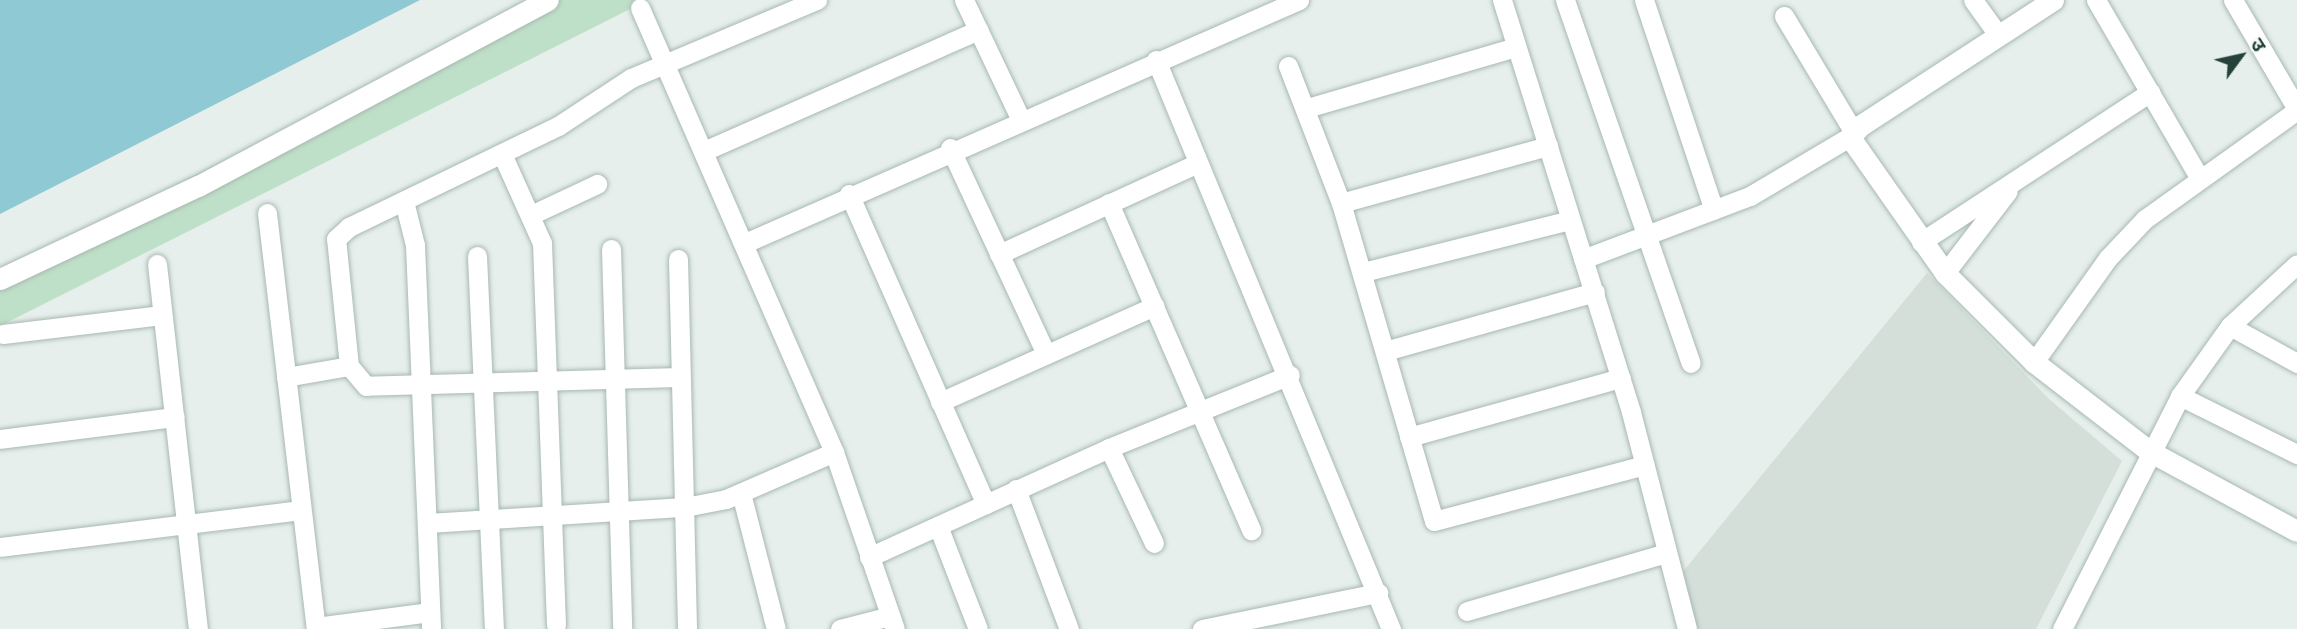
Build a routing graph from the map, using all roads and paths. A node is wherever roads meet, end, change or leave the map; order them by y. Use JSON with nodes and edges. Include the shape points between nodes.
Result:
{"nodes":[{"id":1,"x":548,"y":0,"type":"edge"},
{"id":2,"x":817,"y":0,"type":"edge"},
{"id":3,"x":964,"y":0,"type":"edge"},
{"id":4,"x":1300,"y":0,"type":"edge"},
{"id":5,"x":1502,"y":0,"type":"edge"},
{"id":6,"x":1564,"y":0,"type":"edge"},
{"id":7,"x":1644,"y":0,"type":"edge"},
{"id":8,"x":1973,"y":0,"type":"edge"},
{"id":9,"x":2053,"y":0,"type":"edge"},
{"id":10,"x":2096,"y":0,"type":"edge"},
{"id":11,"x":2233,"y":0,"type":"edge"},
{"id":12,"x":640,"y":8,"type":"dead end"},
{"id":13,"x":1784,"y":16,"type":"dead end"},
{"id":14,"x":978,"y":30,"type":"junction"},
{"id":15,"x":1999,"y":36,"type":"junction"},
{"id":16,"x":1516,"y":47,"type":"junction"},
{"id":17,"x":1156,"y":60,"type":"junction"},
{"id":18,"x":667,"y":63,"type":"junction"},
{"id":19,"x":1288,"y":66,"type":"dead end"},
{"id":20,"x":2150,"y":92,"type":"junction"},
{"id":21,"x":1307,"y":108,"type":"junction"},
{"id":22,"x":2297,"y":109,"type":"edge"},
{"id":23,"x":1020,"y":118,"type":"junction"},
{"id":24,"x":1852,"y":133,"type":"junction"},
{"id":25,"x":1548,"y":146,"type":"junction"},
{"id":26,"x":950,"y":148,"type":"junction"},
{"id":27,"x":704,"y":151,"type":"junction"},
{"id":28,"x":502,"y":154,"type":"junction"},
{"id":29,"x":1198,"y":163,"type":"junction"},
{"id":30,"x":2198,"y":175,"type":"junction"},
{"id":31,"x":2017,"y":179,"type":"junction"},
{"id":32,"x":597,"y":184,"type":"dead end"},
{"id":33,"x":849,"y":194,"type":"junction"},
{"id":34,"x":404,"y":201,"type":"junction"},
{"id":35,"x":1109,"y":203,"type":"junction"},
{"id":36,"x":1341,"y":203,"type":"junction"},
{"id":37,"x":1714,"y":210,"type":"junction"},
{"id":38,"x":267,"y":213,"type":"dead end"},
{"id":39,"x":533,"y":214,"type":"junction"},
{"id":40,"x":1570,"y":220,"type":"junction"},
{"id":41,"x":1643,"y":236,"type":"junction"},
{"id":42,"x":1921,"y":242,"type":"junction"},
{"id":43,"x":745,"y":243,"type":"junction"},
{"id":44,"x":611,"y":250,"type":"dead end"},
{"id":45,"x":999,"y":254,"type":"junction"},
{"id":46,"x":477,"y":256,"type":"dead end"},
{"id":47,"x":678,"y":259,"type":"dead end"},
{"id":48,"x":1583,"y":259,"type":"junction"},
{"id":49,"x":157,"y":264,"type":"dead end"},
{"id":50,"x":2297,"y":264,"type":"edge"},
{"id":51,"x":1363,"y":272,"type":"junction"},
{"id":52,"x":1945,"y":273,"type":"junction"},
{"id":53,"x":0,"y":279,"type":"edge"},
{"id":54,"x":1595,"y":292,"type":"junction"},
{"id":55,"x":1155,"y":306,"type":"junction"},
{"id":56,"x":162,"y":315,"type":"junction"},
{"id":57,"x":2230,"y":326,"type":"junction"},
{"id":58,"x":3,"y":334,"type":"dead end"},
{"id":59,"x":1385,"y":351,"type":"junction"},
{"id":60,"x":1046,"y":354,"type":"junction"},
{"id":61,"x":2034,"y":362,"type":"junction"},
{"id":62,"x":1691,"y":363,"type":"dead end"},
{"id":63,"x":2297,"y":363,"type":"edge"},
{"id":64,"x":349,"y":366,"type":"junction"},
{"id":65,"x":1290,"y":375,"type":"junction"},
{"id":66,"x":286,"y":377,"type":"junction"},
{"id":67,"x":680,"y":377,"type":"junction"},
{"id":68,"x":1621,"y":378,"type":"junction"},
{"id":69,"x":618,"y":379,"type":"junction"},
{"id":70,"x":546,"y":380,"type":"junction"},
{"id":71,"x":485,"y":383,"type":"junction"},
{"id":72,"x":422,"y":386,"type":"junction"},
{"id":73,"x":2180,"y":396,"type":"junction"},
{"id":74,"x":940,"y":402,"type":"junction"},
{"id":75,"x":1199,"y":409,"type":"junction"},
{"id":76,"x":175,"y":417,"type":"junction"},
{"id":77,"x":1409,"y":438,"type":"junction"},
{"id":78,"x":0,"y":439,"type":"edge"},
{"id":79,"x":1109,"y":448,"type":"junction"},
{"id":80,"x":2149,"y":451,"type":"junction"},
{"id":81,"x":834,"y":452,"type":"junction"},
{"id":82,"x":2296,"y":452,"type":"edge"},
{"id":83,"x":1645,"y":465,"type":"junction"},
{"id":84,"x":1016,"y":489,"type":"junction"},
{"id":85,"x":741,"y":493,"type":"junction"},
{"id":86,"x":986,"y":504,"type":"junction"},
{"id":87,"x":685,"y":507,"type":"junction"},
{"id":88,"x":300,"y":510,"type":"junction"},
{"id":89,"x":623,"y":512,"type":"junction"},
{"id":90,"x":553,"y":516,"type":"junction"},
{"id":91,"x":491,"y":520,"type":"junction"},
{"id":92,"x":428,"y":523,"type":"junction"},
{"id":93,"x":187,"y":524,"type":"junction"},
{"id":94,"x":938,"y":526,"type":"junction"},
{"id":95,"x":1251,"y":530,"type":"dead end"},
{"id":96,"x":2297,"y":531,"type":"edge"},
{"id":97,"x":1154,"y":543,"type":"dead end"},
{"id":98,"x":0,"y":547,"type":"edge"},
{"id":99,"x":1667,"y":553,"type":"junction"},
{"id":100,"x":869,"y":557,"type":"junction"},
{"id":101,"x":1378,"y":593,"type":"junction"},
{"id":102,"x":1467,"y":611,"type":"dead end"},
{"id":103,"x":430,"y":621,"type":"edge"},
{"id":104,"x":892,"y":622,"type":"edge"},
{"id":105,"x":556,"y":625,"type":"dead end"},
{"id":106,"x":316,"y":628,"type":"edge"},
{"id":107,"x":198,"y":629,"type":"edge"},
{"id":108,"x":494,"y":629,"type":"edge"},
{"id":109,"x":622,"y":629,"type":"edge"},
{"id":110,"x":687,"y":629,"type":"edge"},
{"id":111,"x":776,"y":629,"type":"edge"},
{"id":112,"x":840,"y":629,"type":"edge"},
{"id":113,"x":978,"y":629,"type":"edge"},
{"id":114,"x":1069,"y":629,"type":"edge"},
{"id":115,"x":1202,"y":629,"type":"edge"},
{"id":116,"x":1391,"y":629,"type":"edge"},
{"id":117,"x":1687,"y":629,"type":"edge"},
{"id":118,"x":2062,"y":629,"type":"edge"}],
"edges":[{"from":1,"to":53,"type":"street","via":[[198,186]]},
{"from":2,"to":18,"type":"street"},
{"from":3,"to":14,"type":"street"},
{"from":4,"to":17,"type":"street"},
{"from":5,"to":16,"type":"street"},
{"from":6,"to":41,"type":"street"},
{"from":7,"to":37,"type":"street"},
{"from":8,"to":15,"type":"street"},
{"from":9,"to":15,"type":"street"},
{"from":10,"to":20,"type":"street"},
{"from":11,"to":22,"type":"street"},
{"from":12,"to":18,"type":"street"},
{"from":13,"to":24,"type":"street"},
{"from":14,"to":23,"type":"street"},
{"from":14,"to":27,"type":"street"},
{"from":15,"to":24,"type":"street"},
{"from":16,"to":21,"type":"street"},
{"from":16,"to":25,"type":"street"},
{"from":17,"to":23,"type":"street"},
{"from":17,"to":29,"type":"street"},
{"from":18,"to":27,"type":"street"},
{"from":18,"to":28,"type":"street","via":[[631,78]]},
{"from":19,"to":21,"type":"street"},
{"from":20,"to":30,"type":"street"},
{"from":20,"to":31,"type":"street"},
{"from":21,"to":36,"type":"street"},
{"from":22,"to":30,"type":"street"},
{"from":23,"to":26,"type":"street"},
{"from":24,"to":37,"type":"street","via":[[1750,196]]},
{"from":24,"to":42,"type":"street"},
{"from":25,"to":36,"type":"street"},
{"from":25,"to":40,"type":"street"},
{"from":26,"to":33,"type":"street"},
{"from":26,"to":45,"type":"street"},
{"from":27,"to":43,"type":"street"},
{"from":28,"to":34,"type":"street"},
{"from":28,"to":39,"type":"street"},
{"from":29,"to":35,"type":"street"},
{"from":29,"to":65,"type":"street"},
{"from":30,"to":61,"type":"street","via":[[2126,238]]},
{"from":31,"to":42,"type":"street"},
{"from":31,"to":52,"type":"street"},
{"from":32,"to":39,"type":"street"},
{"from":33,"to":43,"type":"street"},
{"from":33,"to":74,"type":"street"},
{"from":34,"to":64,"type":"street","via":[[336,239]]},
{"from":34,"to":72,"type":"street","via":[[415,245]]},
{"from":35,"to":45,"type":"street"},
{"from":35,"to":55,"type":"street"},
{"from":36,"to":51,"type":"street"},
{"from":37,"to":41,"type":"street"},
{"from":38,"to":66,"type":"street"},
{"from":39,"to":70,"type":"street","via":[[542,243]]},
{"from":40,"to":48,"type":"street"},
{"from":40,"to":51,"type":"street"},
{"from":41,"to":48,"type":"street"},
{"from":41,"to":62,"type":"street"},
{"from":42,"to":52,"type":"street"},
{"from":43,"to":81,"type":"street"},
{"from":44,"to":69,"type":"street"},
{"from":45,"to":60,"type":"street"},
{"from":46,"to":71,"type":"street"},
{"from":47,"to":67,"type":"street"},
{"from":48,"to":54,"type":"street"},
{"from":49,"to":56,"type":"street"},
{"from":50,"to":57,"type":"street"},
{"from":51,"to":59,"type":"street"},
{"from":52,"to":61,"type":"street"},
{"from":54,"to":59,"type":"street"},
{"from":54,"to":68,"type":"street"},
{"from":55,"to":60,"type":"street"},
{"from":55,"to":75,"type":"street"},
{"from":56,"to":58,"type":"street"},
{"from":56,"to":76,"type":"street"},
{"from":57,"to":63,"type":"street"},
{"from":57,"to":73,"type":"street"},
{"from":59,"to":77,"type":"street"},
{"from":60,"to":74,"type":"street"},
{"from":61,"to":80,"type":"street"},
{"from":64,"to":66,"type":"street"},
{"from":64,"to":72,"type":"street","via":[[366,386]]},
{"from":65,"to":75,"type":"street"},
{"from":65,"to":101,"type":"street"},
{"from":66,"to":88,"type":"street"},
{"from":67,"to":69,"type":"street"},
{"from":67,"to":87,"type":"street"},
{"from":68,"to":77,"type":"street"},
{"from":68,"to":83,"type":"street"},
{"from":69,"to":70,"type":"street"},
{"from":69,"to":89,"type":"street"},
{"from":70,"to":71,"type":"street"},
{"from":70,"to":90,"type":"street"},
{"from":71,"to":72,"type":"street"},
{"from":71,"to":91,"type":"street"},
{"from":72,"to":92,"type":"street"},
{"from":73,"to":80,"type":"street"},
{"from":73,"to":82,"type":"street"},
{"from":74,"to":86,"type":"street"},
{"from":75,"to":79,"type":"street"},
{"from":75,"to":95,"type":"street"},
{"from":76,"to":78,"type":"street"},
{"from":76,"to":93,"type":"street"},
{"from":77,"to":83,"type":"street","via":[[1438,524]]},
{"from":79,"to":84,"type":"street"},
{"from":79,"to":97,"type":"street"},
{"from":80,"to":96,"type":"street"},
{"from":80,"to":118,"type":"street"},
{"from":81,"to":85,"type":"street"},
{"from":81,"to":100,"type":"street"},
{"from":83,"to":99,"type":"street"},
{"from":84,"to":86,"type":"street"},
{"from":84,"to":114,"type":"street"},
{"from":85,"to":87,"type":"street"},
{"from":85,"to":111,"type":"street"},
{"from":86,"to":94,"type":"street"},
{"from":87,"to":89,"type":"street"},
{"from":87,"to":110,"type":"street"},
{"from":88,"to":93,"type":"street"},
{"from":88,"to":106,"type":"street"},
{"from":89,"to":90,"type":"street"},
{"from":89,"to":109,"type":"street"},
{"from":90,"to":91,"type":"street"},
{"from":90,"to":105,"type":"street"},
{"from":91,"to":92,"type":"street"},
{"from":91,"to":108,"type":"street"},
{"from":92,"to":103,"type":"street"},
{"from":93,"to":98,"type":"street"},
{"from":93,"to":107,"type":"street"},
{"from":94,"to":100,"type":"street"},
{"from":94,"to":113,"type":"street"},
{"from":99,"to":102,"type":"street"},
{"from":99,"to":117,"type":"street"},
{"from":100,"to":104,"type":"street"},
{"from":101,"to":115,"type":"street"},
{"from":101,"to":116,"type":"street"},
{"from":103,"to":106,"type":"street"},
{"from":104,"to":112,"type":"street"}]}
